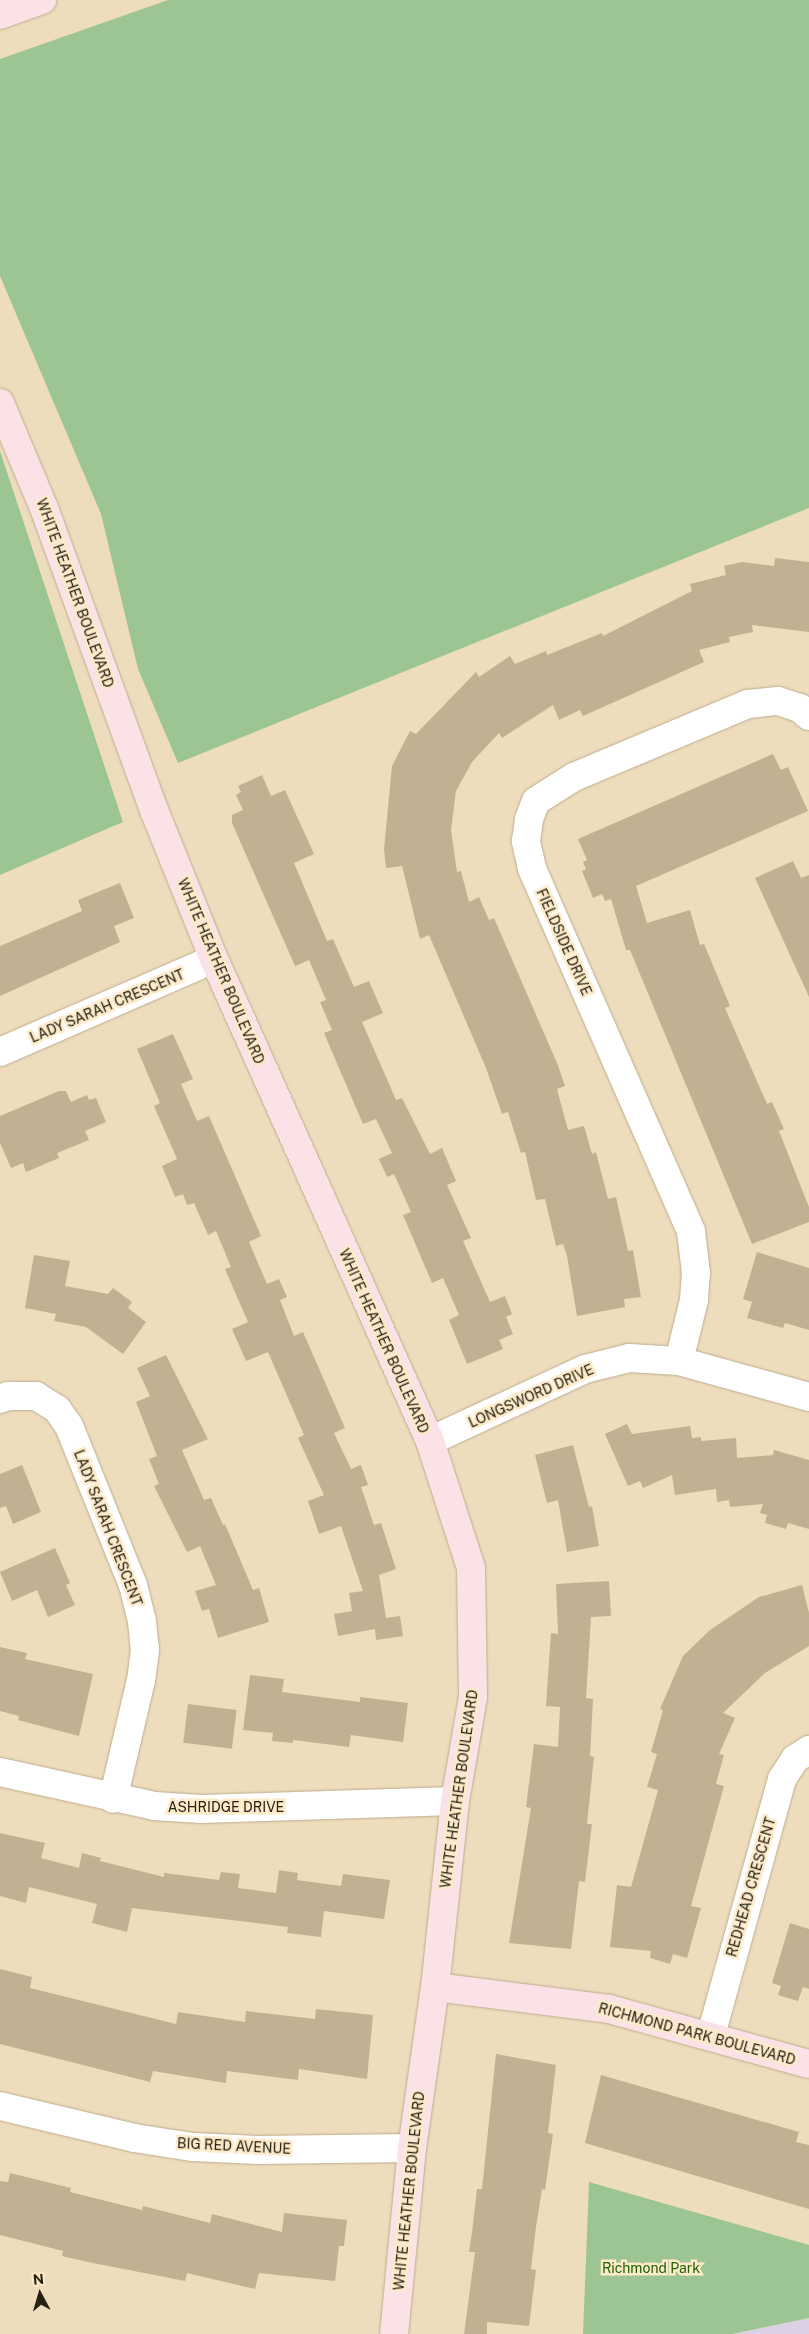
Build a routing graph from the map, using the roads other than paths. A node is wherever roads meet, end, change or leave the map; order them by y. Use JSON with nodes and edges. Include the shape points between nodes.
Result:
{"nodes":[{"id":1,"x":42,"y":0,"type":"edge"},
{"id":2,"x":0,"y":15,"type":"edge"},
{"id":3,"x":0,"y":403,"type":"edge"},
{"id":4,"x":809,"y":716,"type":"edge"},
{"id":5,"x":214,"y":959,"type":"junction"},
{"id":6,"x":0,"y":1052,"type":"edge"},
{"id":7,"x":679,"y":1361,"type":"junction"},
{"id":8,"x":809,"y":1397,"type":"edge"},
{"id":9,"x":0,"y":1400,"type":"edge"},
{"id":10,"x":430,"y":1441,"type":"junction"},
{"id":11,"x":809,"y":1750,"type":"edge"},
{"id":12,"x":0,"y":1772,"type":"edge"},
{"id":13,"x":113,"y":1799,"type":"junction"},
{"id":14,"x":455,"y":1801,"type":"junction"},
{"id":15,"x":435,"y":1987,"type":"junction"},
{"id":16,"x":711,"y":2035,"type":"junction"},
{"id":17,"x":809,"y":2064,"type":"edge"},
{"id":18,"x":0,"y":2106,"type":"edge"},
{"id":19,"x":412,"y":2148,"type":"junction"},
{"id":20,"x":394,"y":2334,"type":"edge"}],
"edges":[{"from":1,"to":2,"type":"street"},
{"from":3,"to":5,"type":"street","name":"WHITE HEATHER BOULEVARD","via":[[44,508],[154,810]]},
{"from":4,"to":7,"type":"street","name":"FIELDSIDE DRIVE","via":[[800,708],[778,701],[748,704],[574,777],[536,801],[529,819],[526,841],[532,868],[691,1231],[696,1273],[694,1300]]},
{"from":5,"to":6,"type":"street","name":"LADY SARAH CRESCENT"},
{"from":5,"to":10,"type":"street","name":"WHITE HEATHER BOULEVARD"},
{"from":7,"to":8,"type":"street","name":"LONGSWORD DRIVE"},
{"from":7,"to":10,"type":"street","name":"LONGSWORD DRIVE","via":[[629,1358],[607,1362]]},
{"from":9,"to":13,"type":"street","name":"LADY SARAH CRESCENT","via":[[8,1396],[36,1396],[57,1409],[69,1426],[133,1585],[145,1649],[141,1680]]},
{"from":10,"to":14,"type":"street","name":"WHITE HEATHER BOULEVARD","via":[[471,1568],[473,1697]]},
{"from":11,"to":16,"type":"street","name":"REDHEAD CRESCENT","via":[[795,1759],[782,1780]]},
{"from":12,"to":13,"type":"street","name":"ASHRIDGE DRIVE"},
{"from":13,"to":14,"type":"street","name":"ASHRIDGE DRIVE","via":[[201,1809]]},
{"from":14,"to":15,"type":"street","name":"WHITE HEATHER BOULEVARD"},
{"from":15,"to":16,"type":"street","name":"RICHMOND PARK BOULEVARD","via":[[609,2009]]},
{"from":15,"to":19,"type":"street","name":"WHITE HEATHER BOULEVARD"},
{"from":16,"to":17,"type":"street","name":"RICHMOND PARK BOULEVARD"},
{"from":18,"to":19,"type":"street","name":"BIG RED AVENUE","via":[[134,2138],[193,2147],[257,2150]]},
{"from":19,"to":20,"type":"street","name":"WHITE HEATHER BOULEVARD"}]}
